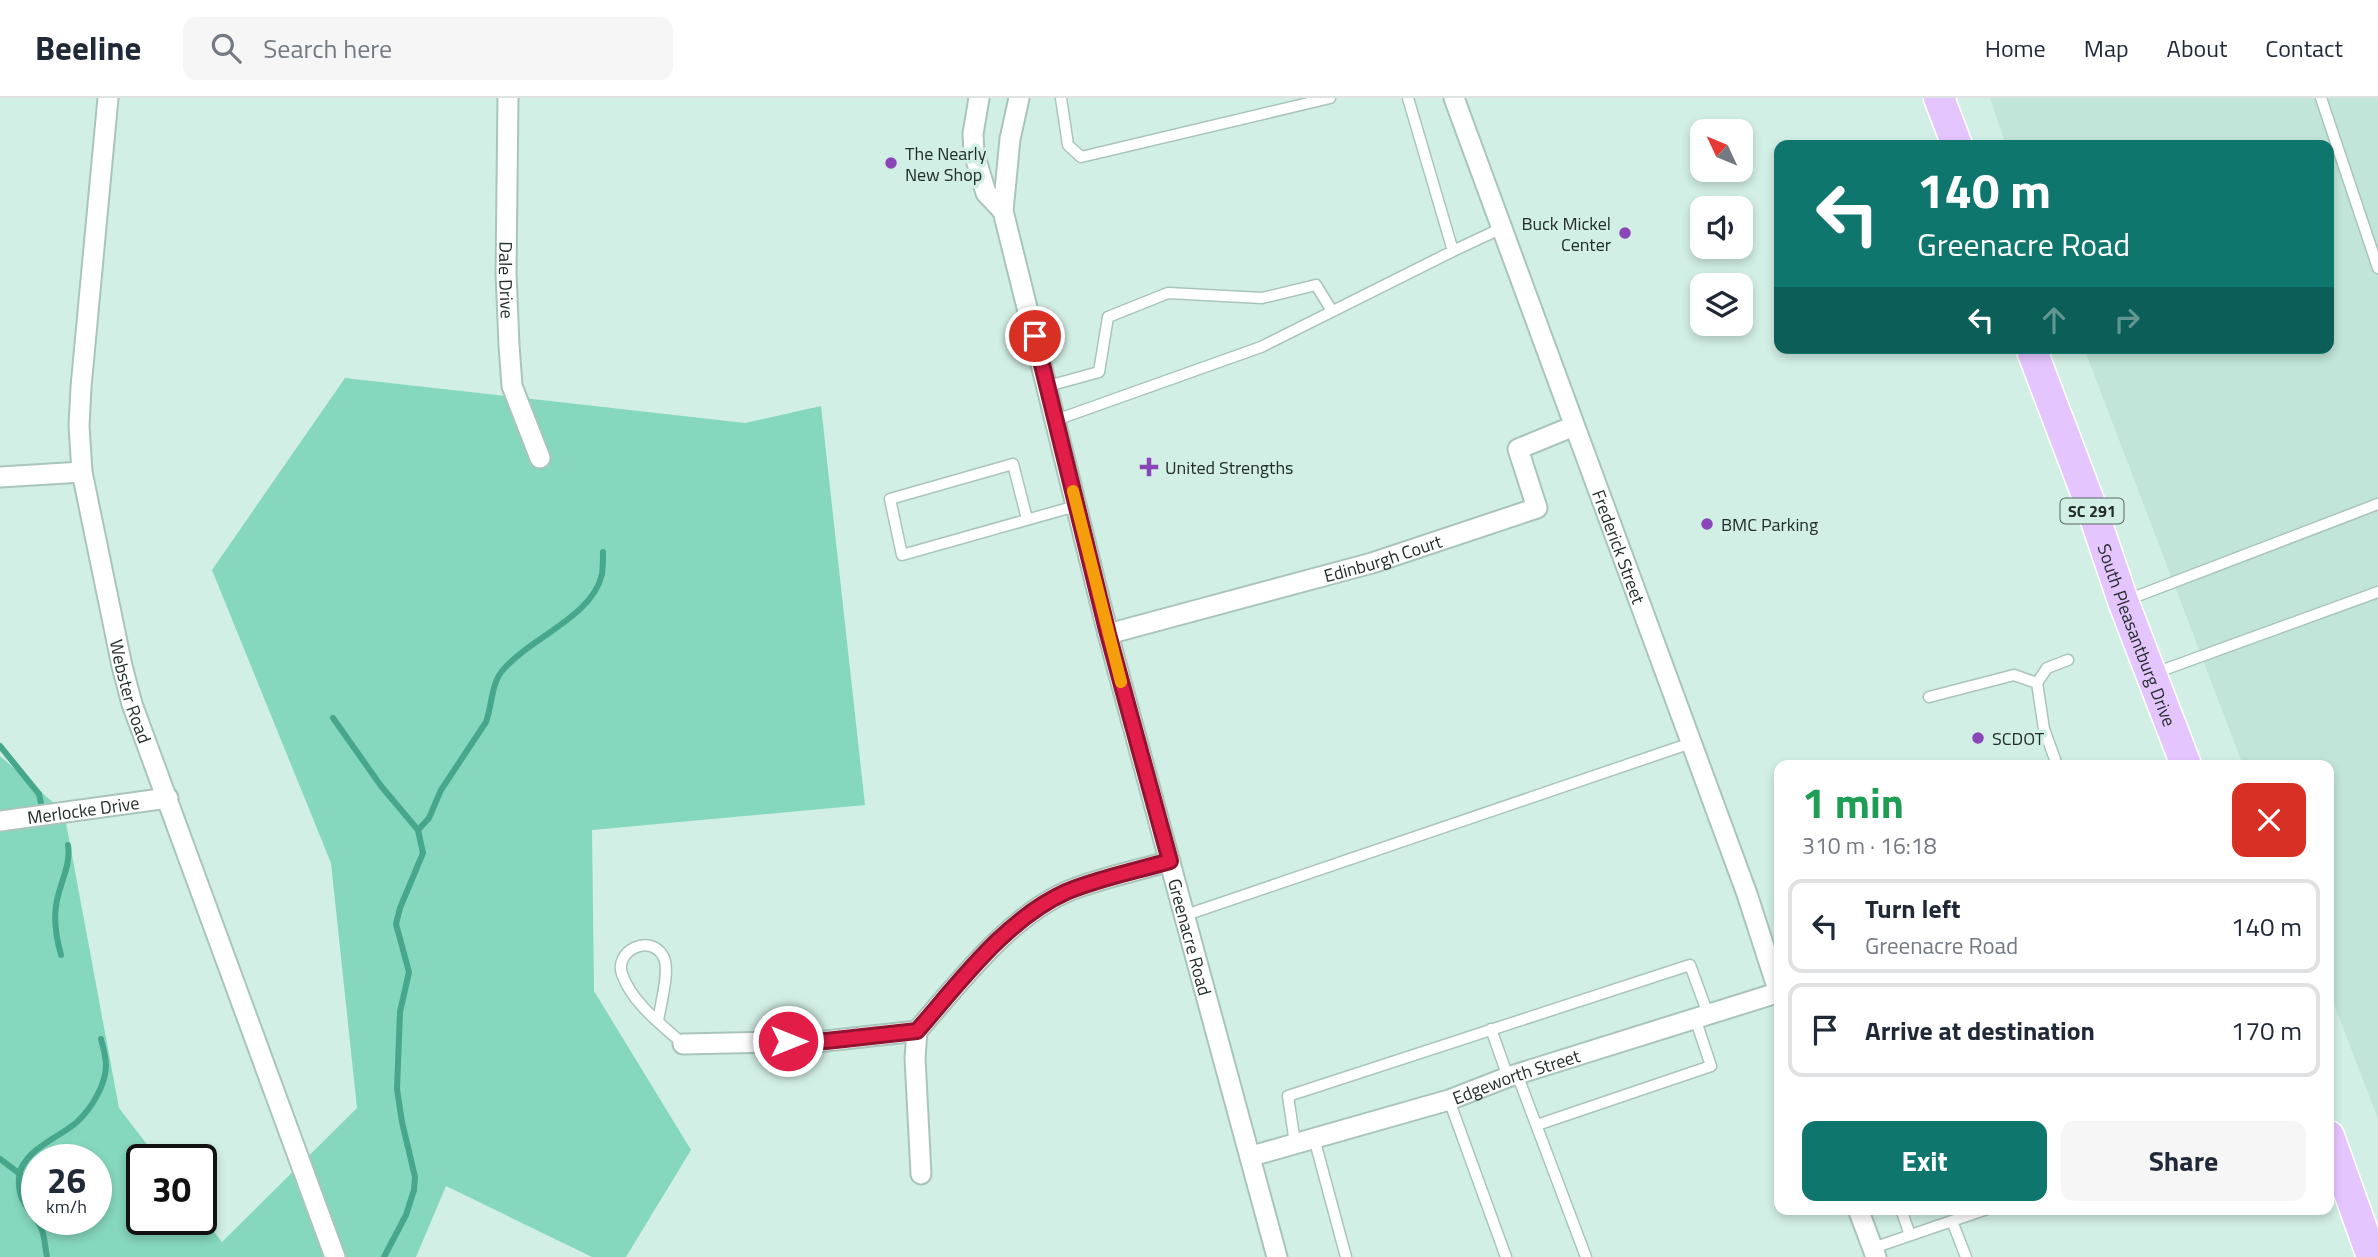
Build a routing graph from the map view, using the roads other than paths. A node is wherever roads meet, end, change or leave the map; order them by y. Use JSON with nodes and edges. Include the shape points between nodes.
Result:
{"nodes":[{"id":1,"x":108,"y":98,"type":"edge"},
{"id":2,"x":508,"y":98,"type":"edge"},
{"id":3,"x":979,"y":98,"type":"edge"},
{"id":4,"x":1019,"y":98,"type":"edge"},
{"id":5,"x":1061,"y":98,"type":"edge"},
{"id":6,"x":1330,"y":98,"type":"edge"},
{"id":7,"x":1408,"y":98,"type":"edge"},
{"id":8,"x":1454,"y":98,"type":"edge"},
{"id":9,"x":1940,"y":98,"type":"edge"},
{"id":10,"x":2321,"y":98,"type":"edge"},
{"id":11,"x":1955,"y":140,"type":"edge"},
{"id":12,"x":1003,"y":211,"type":"junction"},
{"id":13,"x":1502,"y":228,"type":"junction"},
{"id":14,"x":1452,"y":251,"type":"junction"},
{"id":15,"x":2378,"y":268,"type":"edge"},
{"id":16,"x":1332,"y":311,"type":"junction"},
{"id":17,"x":2033,"y":354,"type":"edge"},
{"id":18,"x":1048,"y":386,"type":"junction"},
{"id":19,"x":1056,"y":420,"type":"junction"},
{"id":20,"x":1574,"y":426,"type":"junction"},
{"id":21,"x":540,"y":458,"type":"dead end"},
{"id":22,"x":82,"y":472,"type":"junction"},
{"id":23,"x":0,"y":477,"type":"edge"},
{"id":24,"x":2378,"y":504,"type":"edge"},
{"id":25,"x":1076,"y":506,"type":"junction"},
{"id":26,"x":1027,"y":520,"type":"junction"},
{"id":27,"x":2378,"y":592,"type":"edge"},
{"id":28,"x":2123,"y":601,"type":"junction"},
{"id":29,"x":1108,"y":634,"type":"junction"},
{"id":30,"x":2068,"y":660,"type":"dead end"},
{"id":31,"x":2151,"y":674,"type":"junction"},
{"id":32,"x":2037,"y":683,"type":"junction"},
{"id":33,"x":1929,"y":697,"type":"dead end"},
{"id":34,"x":1691,"y":743,"type":"junction"},
{"id":35,"x":2055,"y":760,"type":"edge"},
{"id":36,"x":2184,"y":760,"type":"edge"},
{"id":37,"x":167,"y":798,"type":"junction"},
{"id":38,"x":0,"y":821,"type":"edge"},
{"id":39,"x":1170,"y":861,"type":"junction"},
{"id":40,"x":1186,"y":915,"type":"junction"},
{"id":41,"x":1774,"y":978,"type":"edge"},
{"id":42,"x":1774,"y":995,"type":"edge"},
{"id":43,"x":1702,"y":1016,"type":"junction"},
{"id":44,"x":658,"y":1021,"type":"junction"},
{"id":45,"x":1491,"y":1029,"type":"junction"},
{"id":46,"x":917,"y":1031,"type":"junction"},
{"id":47,"x":683,"y":1044,"type":"joint"},
{"id":48,"x":1513,"y":1076,"type":"junction"},
{"id":49,"x":1449,"y":1100,"type":"junction"},
{"id":50,"x":1536,"y":1125,"type":"junction"},
{"id":51,"x":1305,"y":1141,"type":"junction"},
{"id":52,"x":1252,"y":1156,"type":"junction"},
{"id":53,"x":2335,"y":1171,"type":"edge"},
{"id":54,"x":921,"y":1174,"type":"dead end"},
{"id":55,"x":1860,"y":1215,"type":"edge"},
{"id":56,"x":1902,"y":1215,"type":"edge"},
{"id":57,"x":1970,"y":1215,"type":"edge"},
{"id":58,"x":1952,"y":1221,"type":"junction"},
{"id":59,"x":1910,"y":1236,"type":"junction"},
{"id":60,"x":1875,"y":1252,"type":"edge"},
{"id":61,"x":2366,"y":1254,"type":"edge"},
{"id":62,"x":335,"y":1257,"type":"edge"},
{"id":63,"x":1277,"y":1257,"type":"edge"},
{"id":64,"x":1346,"y":1257,"type":"edge"},
{"id":65,"x":1506,"y":1257,"type":"edge"},
{"id":66,"x":1586,"y":1257,"type":"edge"},
{"id":67,"x":1966,"y":1257,"type":"edge"}],
"edges":[{"from":1,"to":22,"type":"street","name":"Webster Road","via":[[80,387]]},
{"from":2,"to":21,"type":"street","name":"Dale Drive","via":[[506,273],[512,386]]},
{"from":3,"to":12,"type":"street","name":"Greenacre Road","via":[[974,153],[986,193]]},
{"from":4,"to":12,"type":"street","name":"Greenacre Road"},
{"from":5,"to":6,"type":"lane","via":[[1068,145],[1081,156]]},
{"from":7,"to":14,"type":"lane"},
{"from":8,"to":13,"type":"street","name":"Frederick Street"},
{"from":9,"to":11,"type":"main road"},
{"from":10,"to":15,"type":"lane"},
{"from":12,"to":18,"type":"street","name":"Greenacre Road"},
{"from":13,"to":14,"type":"lane"},
{"from":13,"to":20,"type":"street","name":"Frederick Street"},
{"from":14,"to":16,"type":"lane"},
{"from":16,"to":18,"type":"lane","via":[[1316,285],[1262,298],[1168,293],[1108,317],[1100,372]]},
{"from":16,"to":19,"type":"lane","via":[[1261,347]]},
{"from":17,"to":28,"type":"main road","name":"South Pleasantburg Drive","number":"SC 291"},
{"from":18,"to":19,"type":"street","name":"Greenacre Road"},
{"from":19,"to":25,"type":"street","name":"Greenacre Road"},
{"from":20,"to":29,"type":"street","name":"Edinburgh Court","via":[[1518,449],[1537,508],[1371,563]]},
{"from":20,"to":34,"type":"street","name":"Frederick Street"},
{"from":22,"to":23,"type":"street"},
{"from":22,"to":37,"type":"street","name":"Webster Road","via":[[122,666]]},
{"from":24,"to":28,"type":"lane"},
{"from":25,"to":26,"type":"lane"},
{"from":25,"to":29,"type":"street","name":"Greenacre Road"},
{"from":26,"to":26,"type":"lane","via":[[902,555],[890,499],[1013,464]]},
{"from":27,"to":31,"type":"lane"},
{"from":28,"to":31,"type":"main road","name":"South Pleasantburg Drive","number":"SC 291"},
{"from":29,"to":39,"type":"street","name":"Greenacre Road"},
{"from":30,"to":32,"type":"lane","via":[[2047,668]]},
{"from":31,"to":36,"type":"main road","name":"South Pleasantburg Drive","number":"SC 291"},
{"from":32,"to":33,"type":"lane","via":[[2014,675]]},
{"from":32,"to":35,"type":"lane","via":[[2044,729]]},
{"from":34,"to":40,"type":"lane"},
{"from":34,"to":41,"type":"street","name":"Frederick Street"},
{"from":37,"to":38,"type":"street","name":"Merlocke Drive"},
{"from":37,"to":62,"type":"street","name":"Webster Road"},
{"from":39,"to":40,"type":"street","name":"Greenacre Road"},
{"from":39,"to":46,"type":"street","via":[[1065,893],[1036,911],[1002,936]]},
{"from":40,"to":52,"type":"street","name":"Greenacre Road"},
{"from":42,"to":43,"type":"street","name":"Edgeworth Street"},
{"from":43,"to":45,"type":"lane","via":[[1690,965]]},
{"from":43,"to":48,"type":"street","name":"Edgeworth Street"},
{"from":43,"to":50,"type":"lane","via":[[1711,1066]]},
{"from":44,"to":44,"type":"lane","via":[[621,972],[622,959],[641,944],[652,946],[663,956],[666,971]]},
{"from":44,"to":47,"type":"lane"},
{"from":45,"to":48,"type":"lane"},
{"from":45,"to":51,"type":"lane","via":[[1288,1096]]},
{"from":46,"to":47,"type":"street","via":[[826,1041]]},
{"from":46,"to":54,"type":"street"},
{"from":48,"to":49,"type":"street","name":"Edgeworth Street"},
{"from":48,"to":50,"type":"lane"},
{"from":49,"to":51,"type":"street","name":"Edgeworth Street"},
{"from":49,"to":65,"type":"lane"},
{"from":50,"to":66,"type":"lane"},
{"from":51,"to":52,"type":"street","name":"Edgeworth Street"},
{"from":51,"to":64,"type":"lane"},
{"from":52,"to":63,"type":"street","name":"Greenacre Road"},
{"from":53,"to":61,"type":"main road"},
{"from":55,"to":60,"type":"street"},
{"from":56,"to":59,"type":"lane"},
{"from":57,"to":58,"type":"lane"},
{"from":58,"to":59,"type":"lane"},
{"from":58,"to":67,"type":"lane"},
{"from":59,"to":60,"type":"lane"}]}
